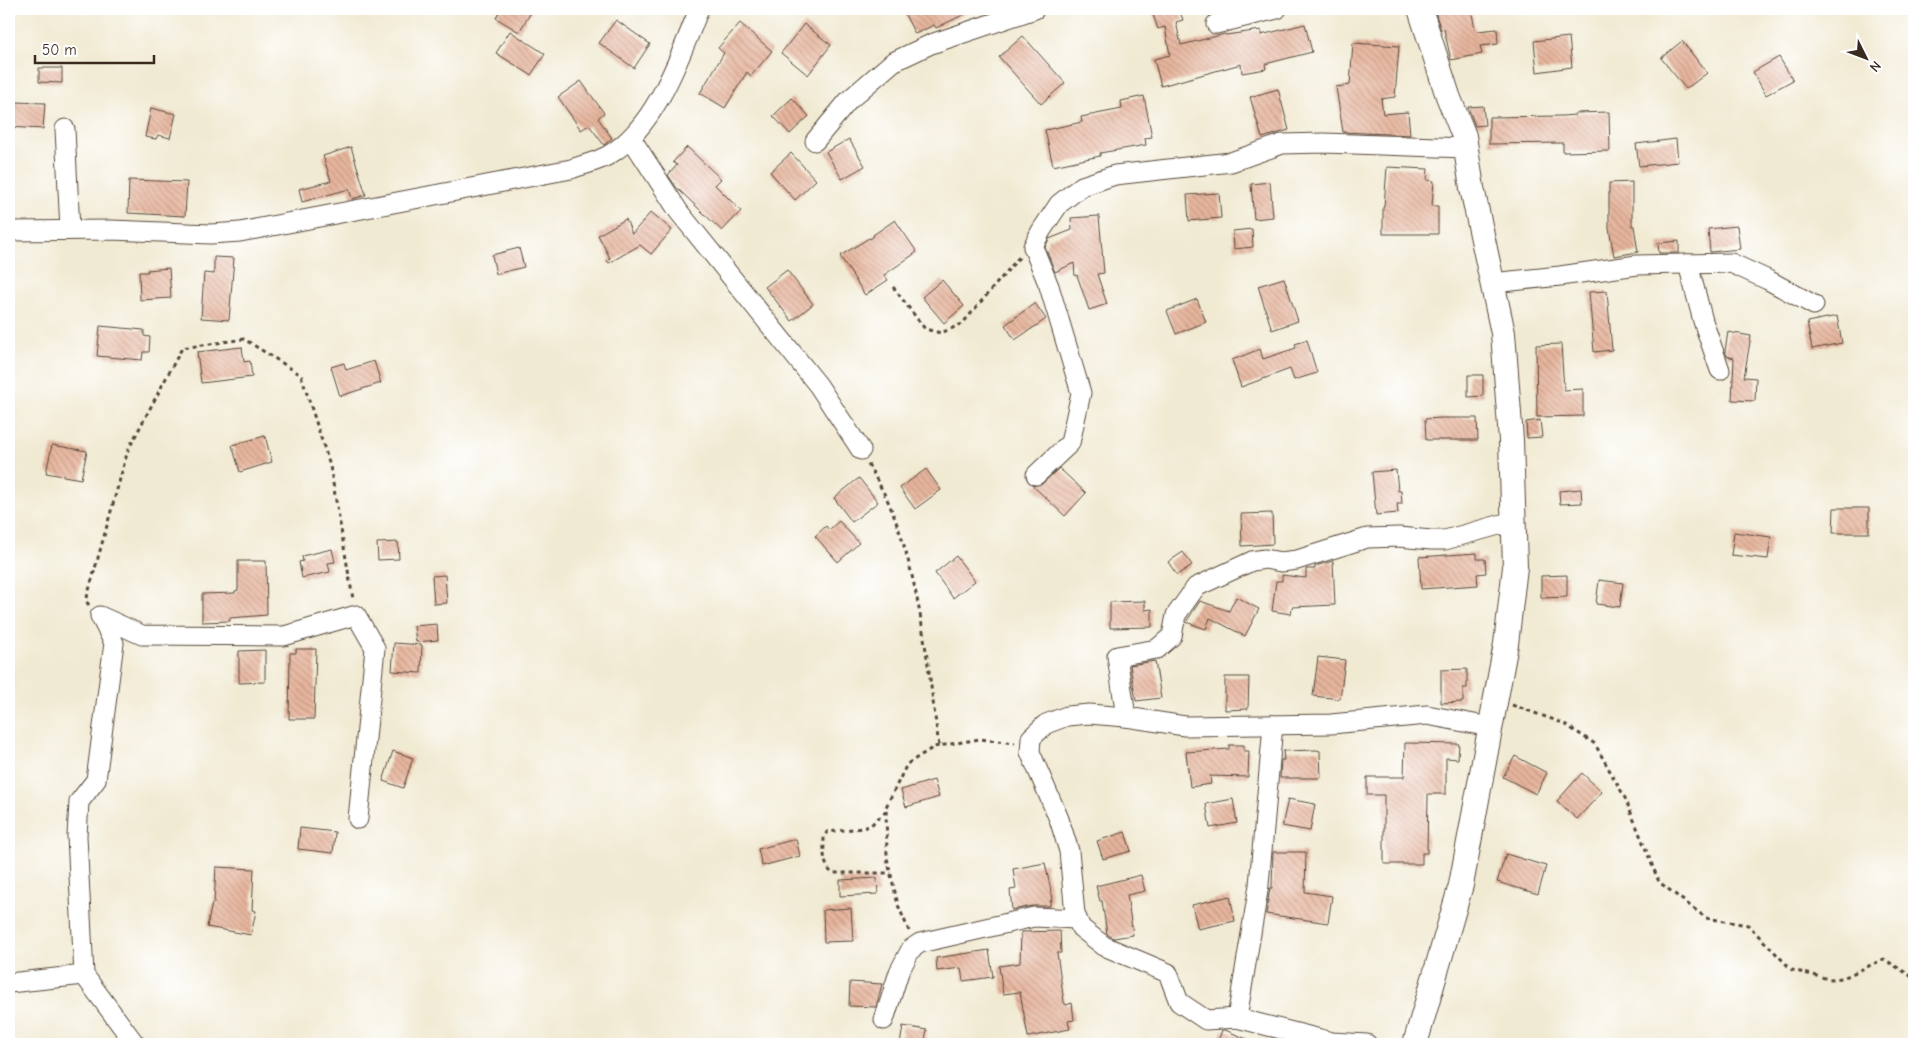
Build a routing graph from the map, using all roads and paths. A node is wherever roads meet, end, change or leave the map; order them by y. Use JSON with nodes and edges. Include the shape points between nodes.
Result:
{"nodes":[{"id":1,"x":700,"y":9,"type":"edge"},
{"id":2,"x":1035,"y":9,"type":"edge"},
{"id":3,"x":1277,"y":9,"type":"edge"},
{"id":4,"x":1420,"y":9,"type":"edge"},
{"id":5,"x":1216,"y":24,"type":"dead end"},
{"id":6,"x":65,"y":129,"type":"dead end"},
{"id":7,"x":631,"y":138,"type":"junction"},
{"id":8,"x":815,"y":142,"type":"dead end"},
{"id":9,"x":1466,"y":148,"type":"junction"},
{"id":10,"x":70,"y":230,"type":"junction"},
{"id":11,"x":9,"y":231,"type":"edge"},
{"id":12,"x":1038,"y":235,"type":"junction"},
{"id":13,"x":1688,"y":264,"type":"junction"},
{"id":14,"x":1492,"y":283,"type":"junction"},
{"id":15,"x":893,"y":287,"type":"dead end"},
{"id":16,"x":1814,"y":305,"type":"dead end"},
{"id":17,"x":1720,"y":370,"type":"dead end"},
{"id":18,"x":860,"y":450,"type":"joint"},
{"id":19,"x":1036,"y":475,"type":"dead end"},
{"id":20,"x":1513,"y":521,"type":"junction"},
{"id":21,"x":356,"y":615,"type":"junction"},
{"id":22,"x":100,"y":616,"type":"junction"},
{"id":23,"x":1495,"y":700,"type":"junction"},
{"id":24,"x":1126,"y":717,"type":"junction"},
{"id":25,"x":1273,"y":724,"type":"junction"},
{"id":26,"x":1490,"y":727,"type":"junction"},
{"id":27,"x":1030,"y":744,"type":"junction"},
{"id":28,"x":939,"y":746,"type":"junction"},
{"id":29,"x":886,"y":811,"type":"junction"},
{"id":30,"x":358,"y":819,"type":"dead end"},
{"id":31,"x":891,"y":872,"type":"junction"},
{"id":32,"x":1077,"y":919,"type":"junction"},
{"id":33,"x":916,"y":946,"type":"junction"},
{"id":34,"x":84,"y":974,"type":"junction"},
{"id":35,"x":1914,"y":978,"type":"edge"},
{"id":36,"x":9,"y":983,"type":"edge"},
{"id":37,"x":1237,"y":1018,"type":"junction"},
{"id":38,"x":884,"y":1020,"type":"dead end"},
{"id":39,"x":135,"y":1044,"type":"edge"},
{"id":40,"x":1367,"y":1044,"type":"edge"},
{"id":41,"x":1415,"y":1044,"type":"edge"}],
"edges":[{"from":1,"to":7,"type":"street","via":[[672,76]]},
{"from":2,"to":8,"type":"street","via":[[931,44],[893,62],[849,100]]},
{"from":3,"to":5,"type":"street"},
{"from":4,"to":9,"type":"street"},
{"from":6,"to":10,"type":"street"},
{"from":7,"to":10,"type":"street","via":[[606,156],[571,169],[240,232]]},
{"from":7,"to":18,"type":"street","via":[[679,212],[818,385]]},
{"from":9,"to":12,"type":"street","via":[[1282,144],[1230,162],[1115,175],[1082,186],[1059,204]]},
{"from":9,"to":14,"type":"street"},
{"from":10,"to":11,"type":"street"},
{"from":12,"to":15,"type":"path","via":[[962,324],[941,333],[925,328]]},
{"from":12,"to":19,"type":"street","via":[[1033,247],[1049,286],[1081,393],[1070,443]]},
{"from":13,"to":14,"type":"street","via":[[1637,265]]},
{"from":13,"to":16,"type":"street","via":[[1731,263]]},
{"from":13,"to":17,"type":"street"},
{"from":14,"to":20,"type":"street","via":[[1503,333]]},
{"from":18,"to":28,"type":"path","via":[[892,510],[910,566]]},
{"from":20,"to":23,"type":"street","via":[[1515,567],[1506,644]]},
{"from":20,"to":24,"type":"street","via":[[1445,540],[1367,538],[1296,560],[1252,561],[1196,587],[1176,615],[1172,636],[1158,649],[1117,656]]},
{"from":21,"to":22,"type":"street","via":[[284,636],[142,635]]},
{"from":21,"to":22,"type":"path","via":[[330,466],[301,375],[244,339],[182,348],[128,450],[86,601]]},
{"from":21,"to":30,"type":"street","via":[[375,648]]},
{"from":22,"to":34,"type":"street","via":[[114,643],[96,780],[79,802],[77,836]]},
{"from":23,"to":26,"type":"street"},
{"from":23,"to":35,"type":"path","via":[[1563,723],[1595,744],[1625,798],[1659,882],[1706,918],[1748,925],[1792,970],[1828,979],[1843,978],[1884,959]]},
{"from":24,"to":25,"type":"street","via":[[1185,726]]},
{"from":24,"to":27,"type":"street","via":[[1067,716],[1046,724],[1031,738]]},
{"from":25,"to":26,"type":"street","via":[[1331,724],[1427,715]]},
{"from":25,"to":37,"type":"street","via":[[1259,885]]},
{"from":26,"to":41,"type":"street","via":[[1461,885]]},
{"from":27,"to":28,"type":"path","via":[[980,739]]},
{"from":27,"to":32,"type":"street","via":[[1030,752],[1069,851]]},
{"from":28,"to":29,"type":"path","via":[[907,764]]},
{"from":29,"to":31,"type":"path"},
{"from":29,"to":31,"type":"path","via":[[870,826],[828,832],[824,837],[825,862],[832,873]]},
{"from":31,"to":33,"type":"path","via":[[898,905]]},
{"from":32,"to":33,"type":"street","via":[[1034,917]]},
{"from":32,"to":37,"type":"street","via":[[1081,928],[1104,946],[1168,973],[1179,1002],[1206,1020]]},
{"from":33,"to":38,"type":"street","via":[[898,972]]},
{"from":34,"to":36,"type":"street"},
{"from":34,"to":39,"type":"street"},
{"from":37,"to":40,"type":"street","via":[[1332,1042]]}]}
